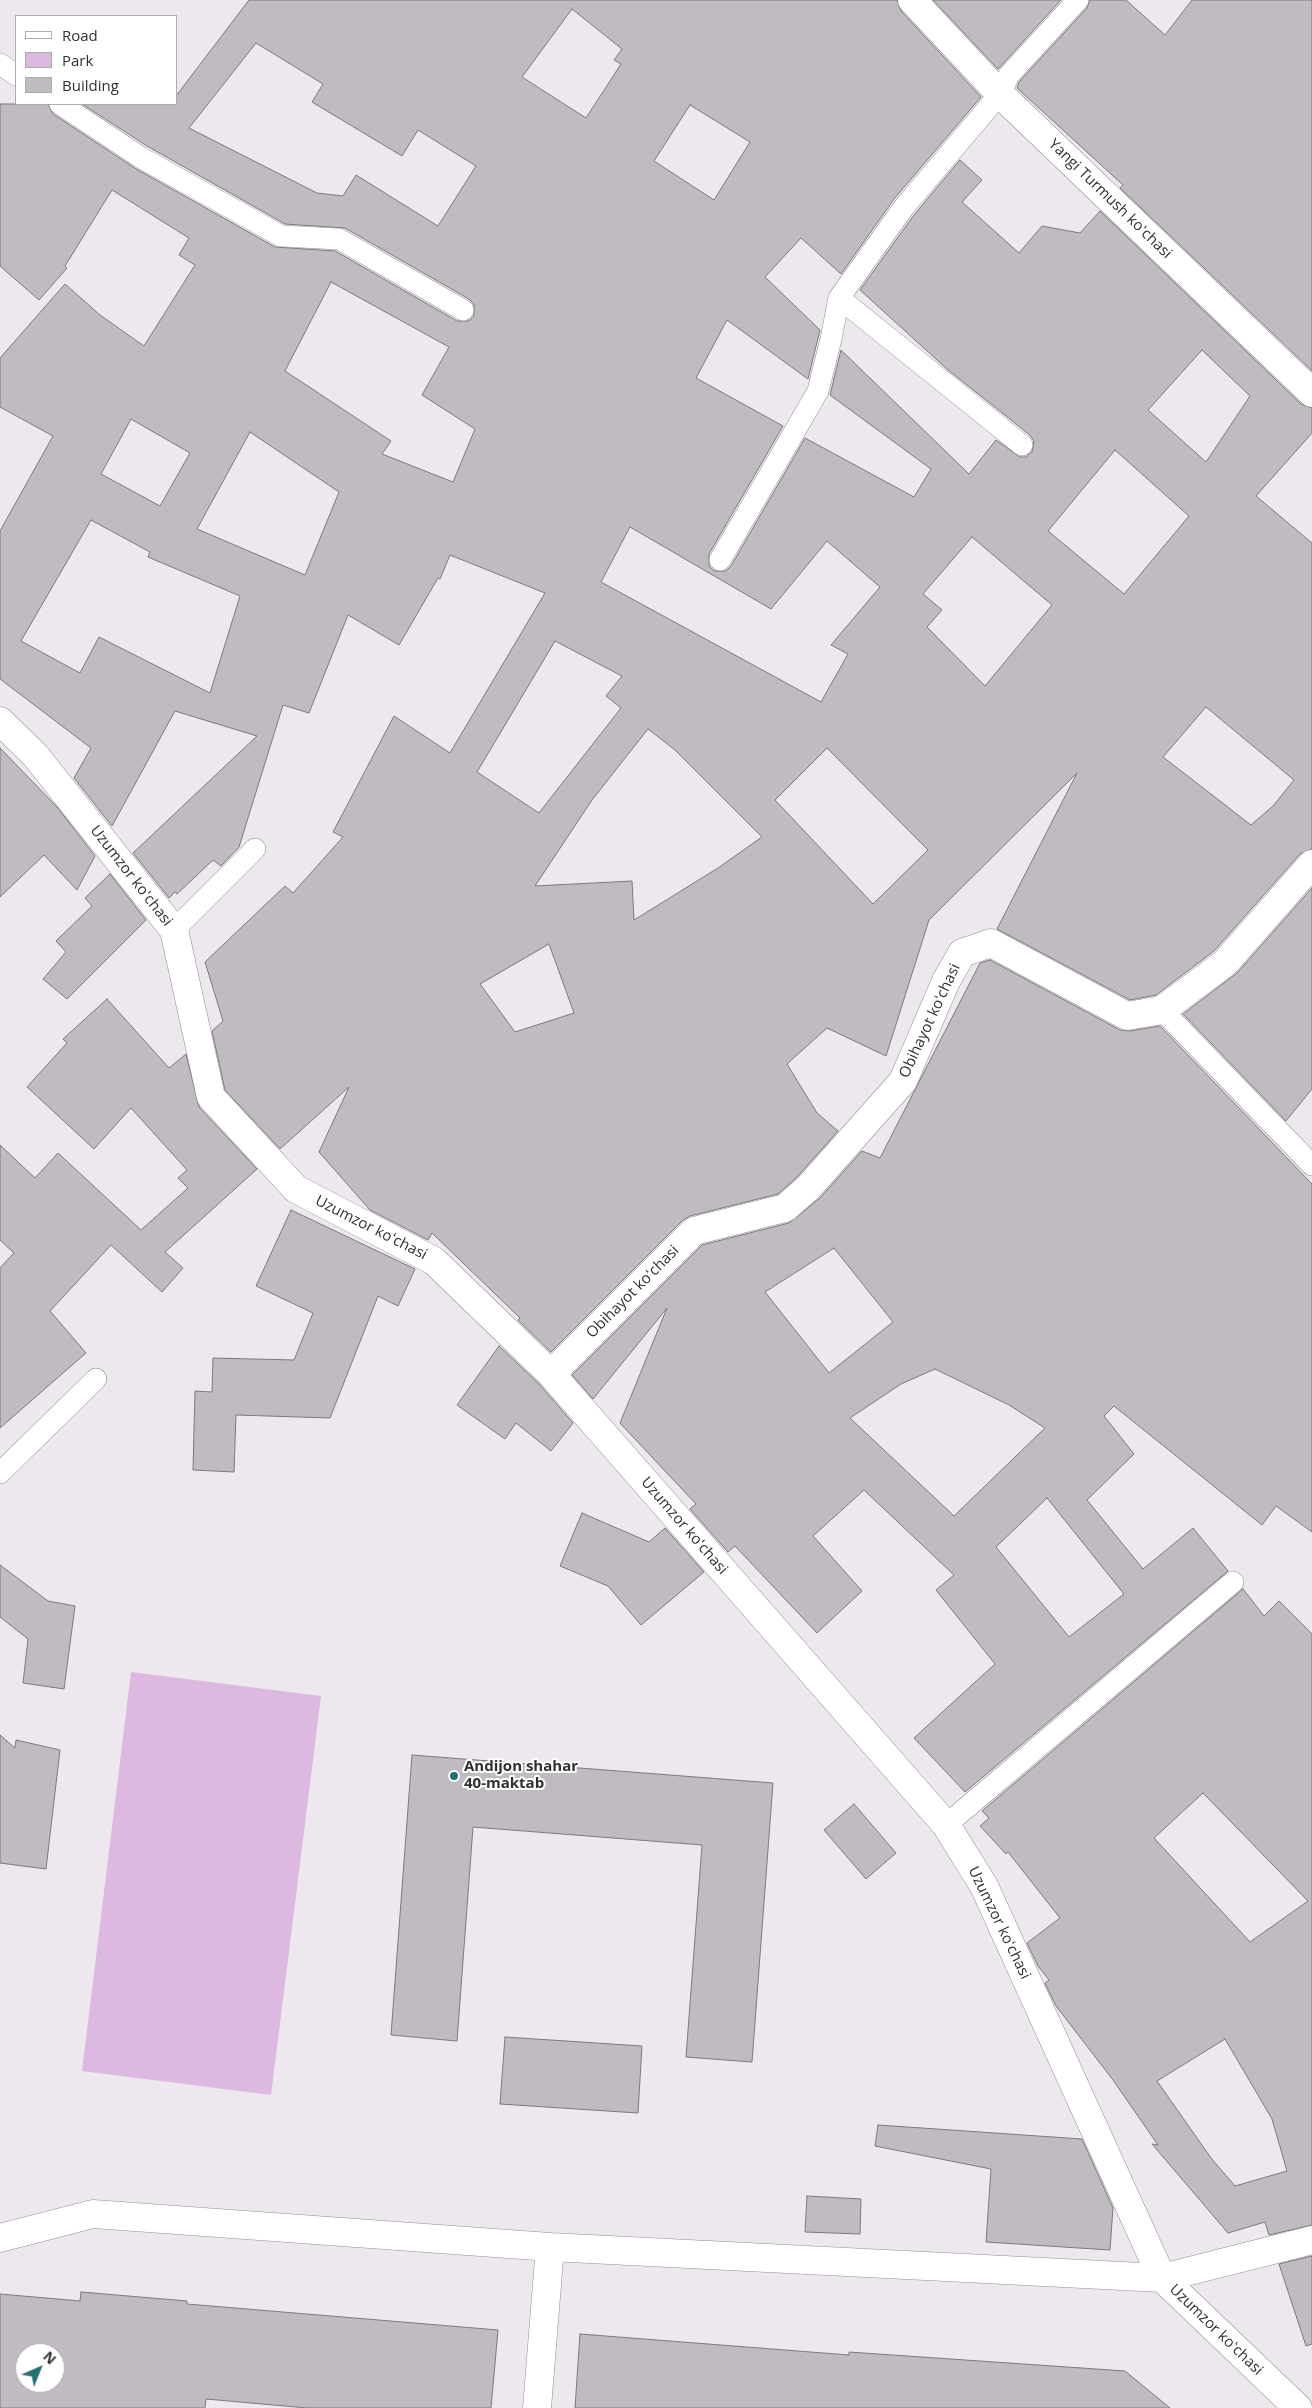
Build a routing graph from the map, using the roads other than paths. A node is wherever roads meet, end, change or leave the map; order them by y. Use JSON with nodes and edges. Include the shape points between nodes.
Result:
{"nodes":[{"id":1,"x":912,"y":0,"type":"edge"},
{"id":2,"x":1078,"y":0,"type":"edge"},
{"id":3,"x":0,"y":64,"type":"edge"},
{"id":4,"x":15,"y":74,"type":"edge"},
{"id":5,"x":1000,"y":94,"type":"junction"},
{"id":6,"x":62,"y":105,"type":"edge"},
{"id":7,"x":839,"y":298,"type":"junction"},
{"id":8,"x":463,"y":310,"type":"dead end"},
{"id":9,"x":1312,"y":393,"type":"edge"},
{"id":10,"x":1022,"y":446,"type":"dead end"},
{"id":11,"x":720,"y":560,"type":"dead end"},
{"id":12,"x":0,"y":721,"type":"edge"},
{"id":13,"x":255,"y":849,"type":"dead end"},
{"id":14,"x":1312,"y":864,"type":"edge"},
{"id":15,"x":174,"y":930,"type":"junction"},
{"id":16,"x":1162,"y":1010,"type":"junction"},
{"id":17,"x":1312,"y":1165,"type":"edge"},
{"id":18,"x":551,"y":1374,"type":"junction"},
{"id":19,"x":96,"y":1379,"type":"dead end"},
{"id":20,"x":0,"y":1473,"type":"edge"},
{"id":21,"x":1233,"y":1582,"type":"dead end"},
{"id":22,"x":946,"y":1825,"type":"junction"},
{"id":23,"x":0,"y":2238,"type":"edge"},
{"id":24,"x":1312,"y":2240,"type":"edge"},
{"id":25,"x":550,"y":2247,"type":"junction"},
{"id":26,"x":1162,"y":2278,"type":"junction"},
{"id":27,"x":537,"y":2408,"type":"edge"},
{"id":28,"x":1298,"y":2408,"type":"edge"}],
"edges":[{"from":1,"to":5,"type":"street","name":"Yangi Turmush koʻchasi"},
{"from":2,"to":5,"type":"lane","via":[[1009,75]]},
{"from":3,"to":4,"type":"lane"},
{"from":5,"to":7,"type":"lane","via":[[904,207]]},
{"from":5,"to":9,"type":"street","name":"Yangi Turmush koʻchasi"},
{"from":6,"to":8,"type":"lane","via":[[140,157],[281,236],[339,239]]},
{"from":7,"to":10,"type":"lane"},
{"from":7,"to":11,"type":"lane","via":[[818,391]]},
{"from":12,"to":15,"type":"street","name":"Uzumzor koʻchasi","via":[[35,755]]},
{"from":13,"to":15,"type":"lane"},
{"from":14,"to":16,"type":"street","name":"Obihayot koʻchasi","via":[[1225,964]]},
{"from":15,"to":18,"type":"street","name":"Uzumzor koʻchasi","via":[[211,1097],[296,1189],[434,1261]]},
{"from":16,"to":17,"type":"lane"},
{"from":16,"to":18,"type":"street","name":"Obihayot koʻchasi","via":[[1127,1016],[991,943],[962,953],[946,981],[904,1081],[808,1188],[785,1208],[694,1231]]},
{"from":18,"to":22,"type":"street","name":"Uzumzor koʻchasi"},
{"from":19,"to":20,"type":"lane"},
{"from":21,"to":22,"type":"lane"},
{"from":22,"to":26,"type":"street","name":"Uzumzor koʻchasi","via":[[984,1886]]},
{"from":23,"to":25,"type":"street","via":[[93,2214]]},
{"from":24,"to":26,"type":"street"},
{"from":25,"to":26,"type":"street"},
{"from":25,"to":27,"type":"street"},
{"from":26,"to":28,"type":"street","name":"Uzumzor koʻchasi"}]}
